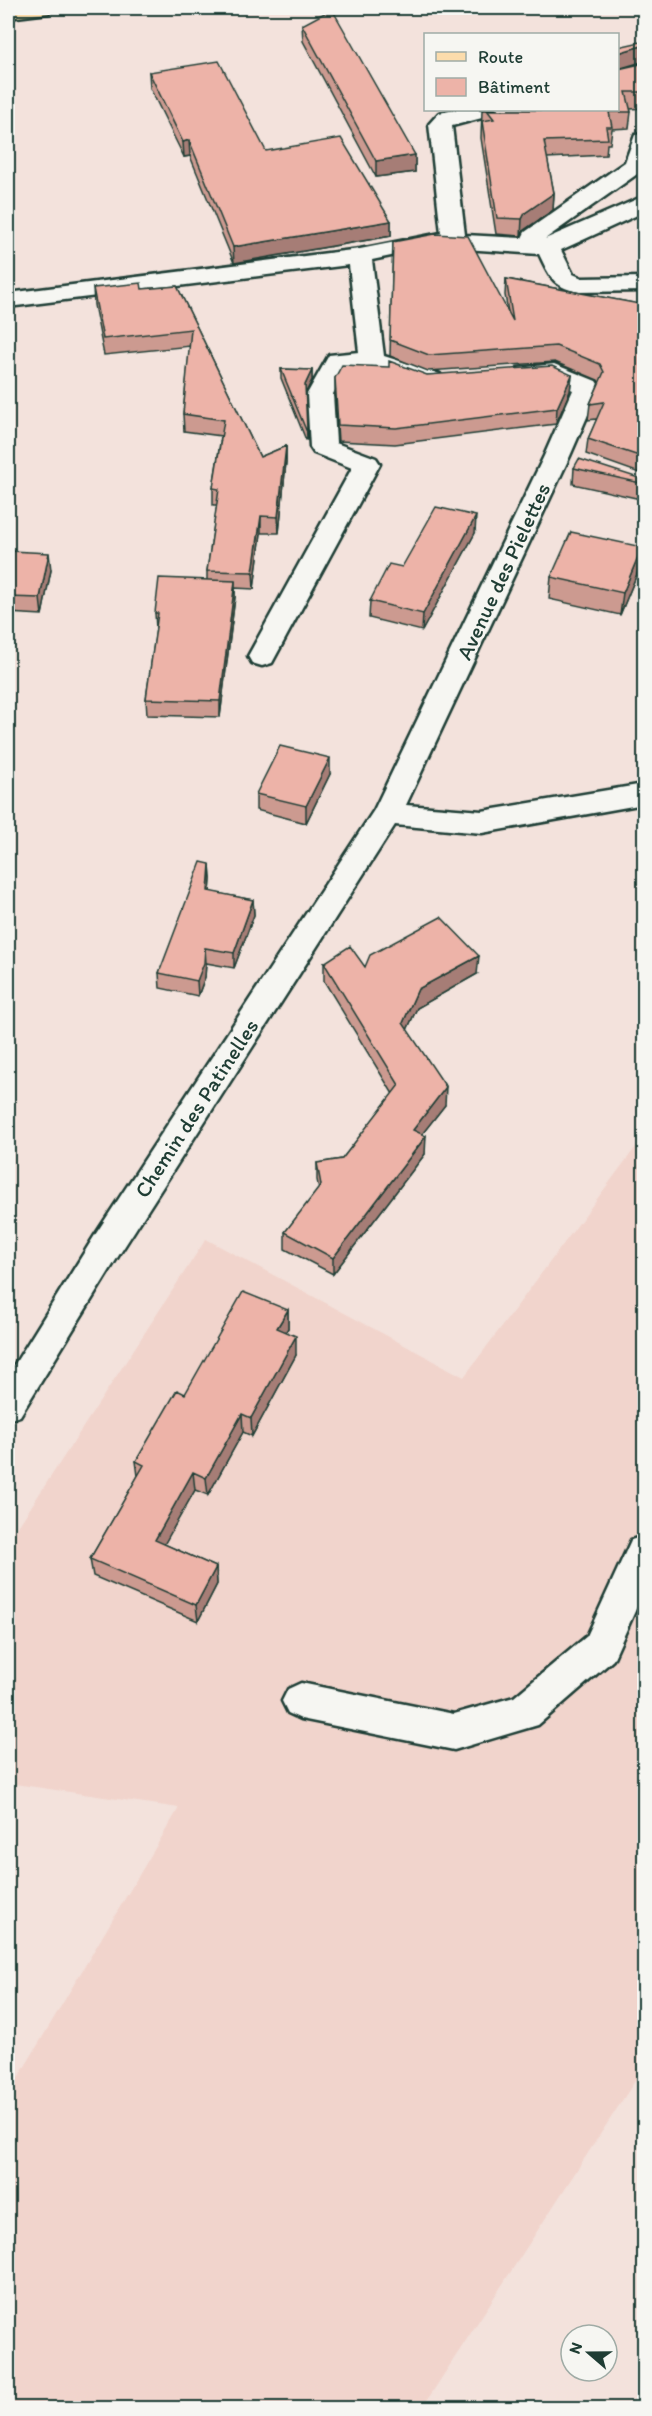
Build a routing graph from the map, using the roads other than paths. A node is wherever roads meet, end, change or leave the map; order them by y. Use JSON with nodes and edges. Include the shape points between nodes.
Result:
{"nodes":[{"id":1,"x":41,"y":8,"type":"edge"},
{"id":2,"x":8,"y":12,"type":"edge"},
{"id":3,"x":479,"y":111,"type":"edge"},
{"id":4,"x":644,"y":140,"type":"edge"},
{"id":5,"x":645,"y":202,"type":"edge"},
{"id":6,"x":454,"y":242,"type":"junction"},
{"id":7,"x":522,"y":245,"type":"junction"},
{"id":8,"x":548,"y":247,"type":"junction"},
{"id":9,"x":360,"y":256,"type":"junction"},
{"id":10,"x":645,"y":284,"type":"edge"},
{"id":11,"x":8,"y":300,"type":"edge"},
{"id":12,"x":372,"y":360,"type":"junction"},
{"id":13,"x":508,"y":375,"type":"edge"},
{"id":14,"x":450,"y":379,"type":"edge"},
{"id":15,"x":262,"y":656,"type":"dead end"},
{"id":16,"x":645,"y":794,"type":"edge"},
{"id":17,"x":387,"y":814,"type":"junction"},
{"id":18,"x":8,"y":1405,"type":"edge"},
{"id":19,"x":645,"y":1552,"type":"edge"},
{"id":20,"x":301,"y":1701,"type":"dead end"}],
"edges":[{"from":1,"to":2,"type":"main road"},
{"from":3,"to":6,"type":"street","via":[[447,118],[440,124]]},
{"from":4,"to":7,"type":"street","via":[[635,165]]},
{"from":5,"to":8,"type":"street"},
{"from":6,"to":7,"type":"street"},
{"from":6,"to":9,"type":"street","via":[[434,240]]},
{"from":7,"to":8,"type":"street"},
{"from":8,"to":10,"type":"street","via":[[563,278],[578,285]]},
{"from":9,"to":11,"type":"street"},
{"from":9,"to":12,"type":"street"},
{"from":12,"to":14,"type":"street","via":[[426,381]]},
{"from":12,"to":15,"type":"street","via":[[338,360],[320,394],[323,447],[367,464]]},
{"from":13,"to":17,"type":"street","name":"Avenue des Pielettes","via":[[554,372],[587,387],[568,460]]},
{"from":16,"to":17,"type":"street","via":[[482,822]]},
{"from":17,"to":18,"type":"street","name":"Chemin des Patinelles"},
{"from":19,"to":20,"type":"street","via":[[600,1648],[525,1712],[454,1732]]}]}
